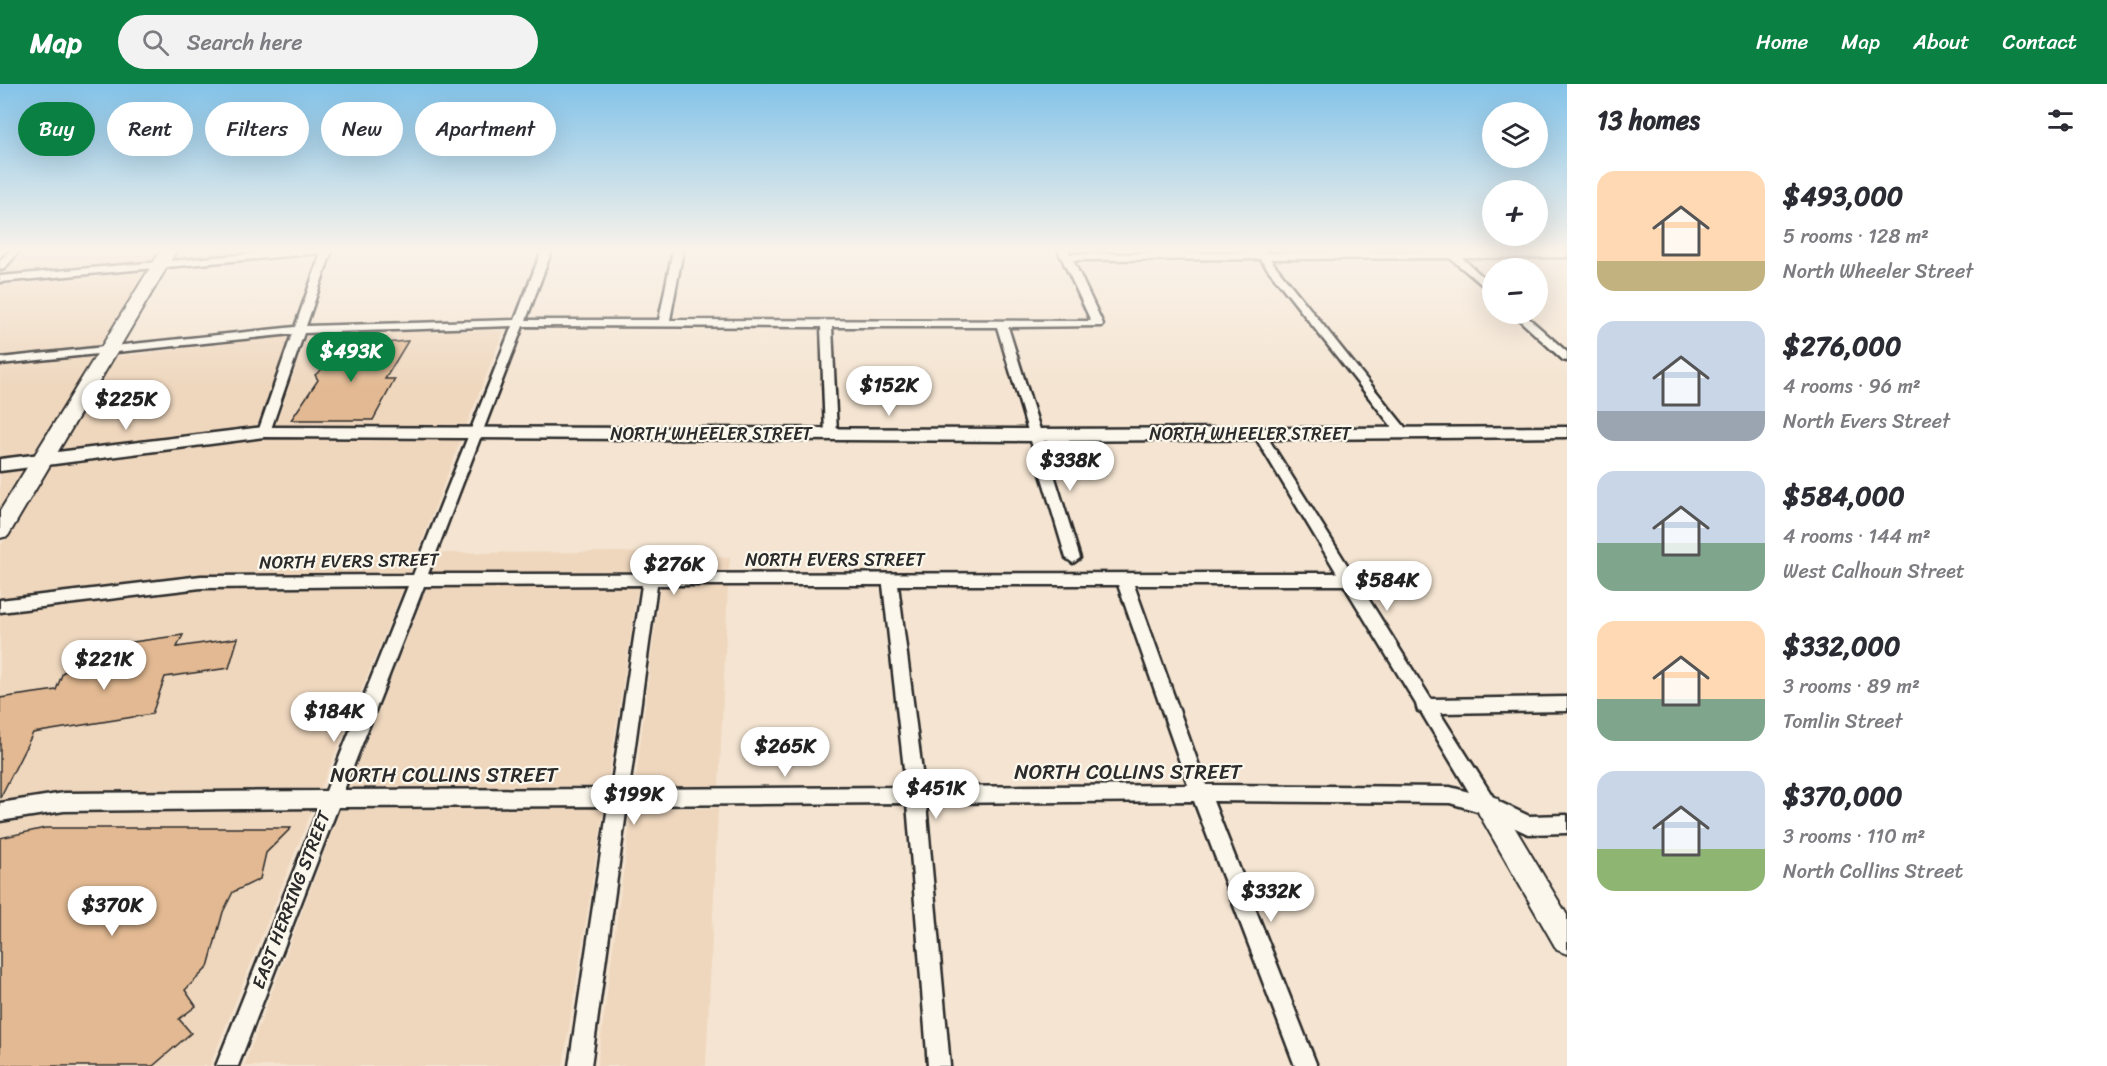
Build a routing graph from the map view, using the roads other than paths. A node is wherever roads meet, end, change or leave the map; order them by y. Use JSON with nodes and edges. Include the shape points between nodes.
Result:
{"nodes":[{"id":1,"x":141,"y":296,"type":"edge"},
{"id":2,"x":312,"y":296,"type":"edge"},
{"id":3,"x":529,"y":296,"type":"edge"},
{"id":4,"x":669,"y":296,"type":"edge"},
{"id":5,"x":1085,"y":296,"type":"edge"},
{"id":6,"x":1294,"y":296,"type":"edge"},
{"id":7,"x":519,"y":323,"type":"junction"},
{"id":8,"x":664,"y":323,"type":"junction"},
{"id":9,"x":1002,"y":324,"type":"junction"},
{"id":10,"x":1529,"y":324,"type":"edge"},
{"id":11,"x":826,"y":325,"type":"junction"},
{"id":12,"x":301,"y":330,"type":"junction"},
{"id":13,"x":107,"y":350,"type":"junction"},
{"id":14,"x":1567,"y":358,"type":"edge"},
{"id":15,"x":0,"y":361,"type":"edge"},
{"id":16,"x":264,"y":432,"type":"junction"},
{"id":17,"x":1567,"y":432,"type":"edge"},
{"id":18,"x":477,"y":434,"type":"junction"},
{"id":19,"x":831,"y":434,"type":"junction"},
{"id":20,"x":1404,"y":434,"type":"junction"},
{"id":21,"x":1036,"y":435,"type":"junction"},
{"id":22,"x":1260,"y":435,"type":"junction"},
{"id":23,"x":42,"y":460,"type":"junction"},
{"id":24,"x":0,"y":465,"type":"edge"},
{"id":25,"x":0,"y":530,"type":"edge"},
{"id":26,"x":1073,"y":558,"type":"dead end"},
{"id":27,"x":890,"y":579,"type":"junction"},
{"id":28,"x":1124,"y":579,"type":"junction"},
{"id":29,"x":1347,"y":579,"type":"junction"},
{"id":30,"x":418,"y":580,"type":"junction"},
{"id":31,"x":650,"y":580,"type":"junction"},
{"id":32,"x":0,"y":606,"type":"edge"},
{"id":33,"x":1567,"y":704,"type":"edge"},
{"id":34,"x":1424,"y":706,"type":"junction"},
{"id":35,"x":1200,"y":793,"type":"junction"},
{"id":36,"x":916,"y":796,"type":"junction"},
{"id":37,"x":619,"y":797,"type":"junction"},
{"id":38,"x":330,"y":799,"type":"junction"},
{"id":39,"x":1488,"y":806,"type":"junction"},
{"id":40,"x":0,"y":812,"type":"edge"},
{"id":41,"x":1567,"y":824,"type":"edge"},
{"id":42,"x":1567,"y":940,"type":"edge"},
{"id":43,"x":227,"y":1066,"type":"edge"},
{"id":44,"x":580,"y":1066,"type":"edge"},
{"id":45,"x":939,"y":1066,"type":"edge"},
{"id":46,"x":1306,"y":1066,"type":"edge"}],
"edges":[{"from":1,"to":13,"type":"main road"},
{"from":2,"to":12,"type":"street"},
{"from":3,"to":7,"type":"street","name":"EAST HERRING STREET"},
{"from":4,"to":8,"type":"street"},
{"from":5,"to":9,"type":"street","via":[[1098,324]]},
{"from":6,"to":20,"type":"street"},
{"from":7,"to":8,"type":"street"},
{"from":7,"to":12,"type":"street"},
{"from":7,"to":18,"type":"street","name":"EAST HERRING STREET"},
{"from":8,"to":11,"type":"street"},
{"from":9,"to":11,"type":"street"},
{"from":9,"to":21,"type":"street"},
{"from":10,"to":14,"type":"street"},
{"from":11,"to":19,"type":"street"},
{"from":12,"to":13,"type":"street"},
{"from":12,"to":16,"type":"street"},
{"from":13,"to":15,"type":"street"},
{"from":13,"to":23,"type":"main road"},
{"from":16,"to":18,"type":"main road","name":"NORTH WHEELER STREET"},
{"from":16,"to":23,"type":"main road","name":"NORTH WHEELER STREET"},
{"from":17,"to":20,"type":"main road","name":"NORTH WHEELER STREET"},
{"from":18,"to":19,"type":"main road","name":"NORTH WHEELER STREET"},
{"from":18,"to":30,"type":"street","name":"EAST HERRING STREET"},
{"from":19,"to":21,"type":"main road","name":"NORTH WHEELER STREET"},
{"from":20,"to":22,"type":"main road","name":"NORTH WHEELER STREET"},
{"from":21,"to":22,"type":"main road","name":"NORTH WHEELER STREET"},
{"from":21,"to":26,"type":"street"},
{"from":22,"to":29,"type":"street"},
{"from":23,"to":24,"type":"main road","name":"NORTH WHEELER STREET"},
{"from":23,"to":25,"type":"main road"},
{"from":27,"to":28,"type":"street","name":"NORTH EVERS STREET"},
{"from":27,"to":31,"type":"street","name":"NORTH EVERS STREET"},
{"from":27,"to":36,"type":"street"},
{"from":28,"to":29,"type":"street","name":"NORTH EVERS STREET"},
{"from":28,"to":35,"type":"street"},
{"from":29,"to":34,"type":"street"},
{"from":30,"to":31,"type":"street","name":"NORTH EVERS STREET"},
{"from":30,"to":32,"type":"street","name":"NORTH EVERS STREET","via":[[201,582]]},
{"from":30,"to":38,"type":"street","name":"EAST HERRING STREET"},
{"from":31,"to":37,"type":"street"},
{"from":33,"to":34,"type":"street"},
{"from":34,"to":39,"type":"street"},
{"from":35,"to":36,"type":"street","name":"NORTH COLLINS STREET"},
{"from":35,"to":39,"type":"street","name":"NORTH COLLINS STREET","via":[[1450,795]]},
{"from":35,"to":46,"type":"street"},
{"from":36,"to":37,"type":"street","name":"NORTH COLLINS STREET"},
{"from":36,"to":45,"type":"street"},
{"from":37,"to":38,"type":"street","name":"NORTH COLLINS STREET"},
{"from":37,"to":44,"type":"street"},
{"from":38,"to":40,"type":"street","name":"NORTH COLLINS STREET","via":[[64,802]]},
{"from":38,"to":43,"type":"street","name":"EAST HERRING STREET"},
{"from":39,"to":41,"type":"street","name":"NORTH COLLINS STREET","via":[[1528,825]]},
{"from":39,"to":42,"type":"street"}]}
